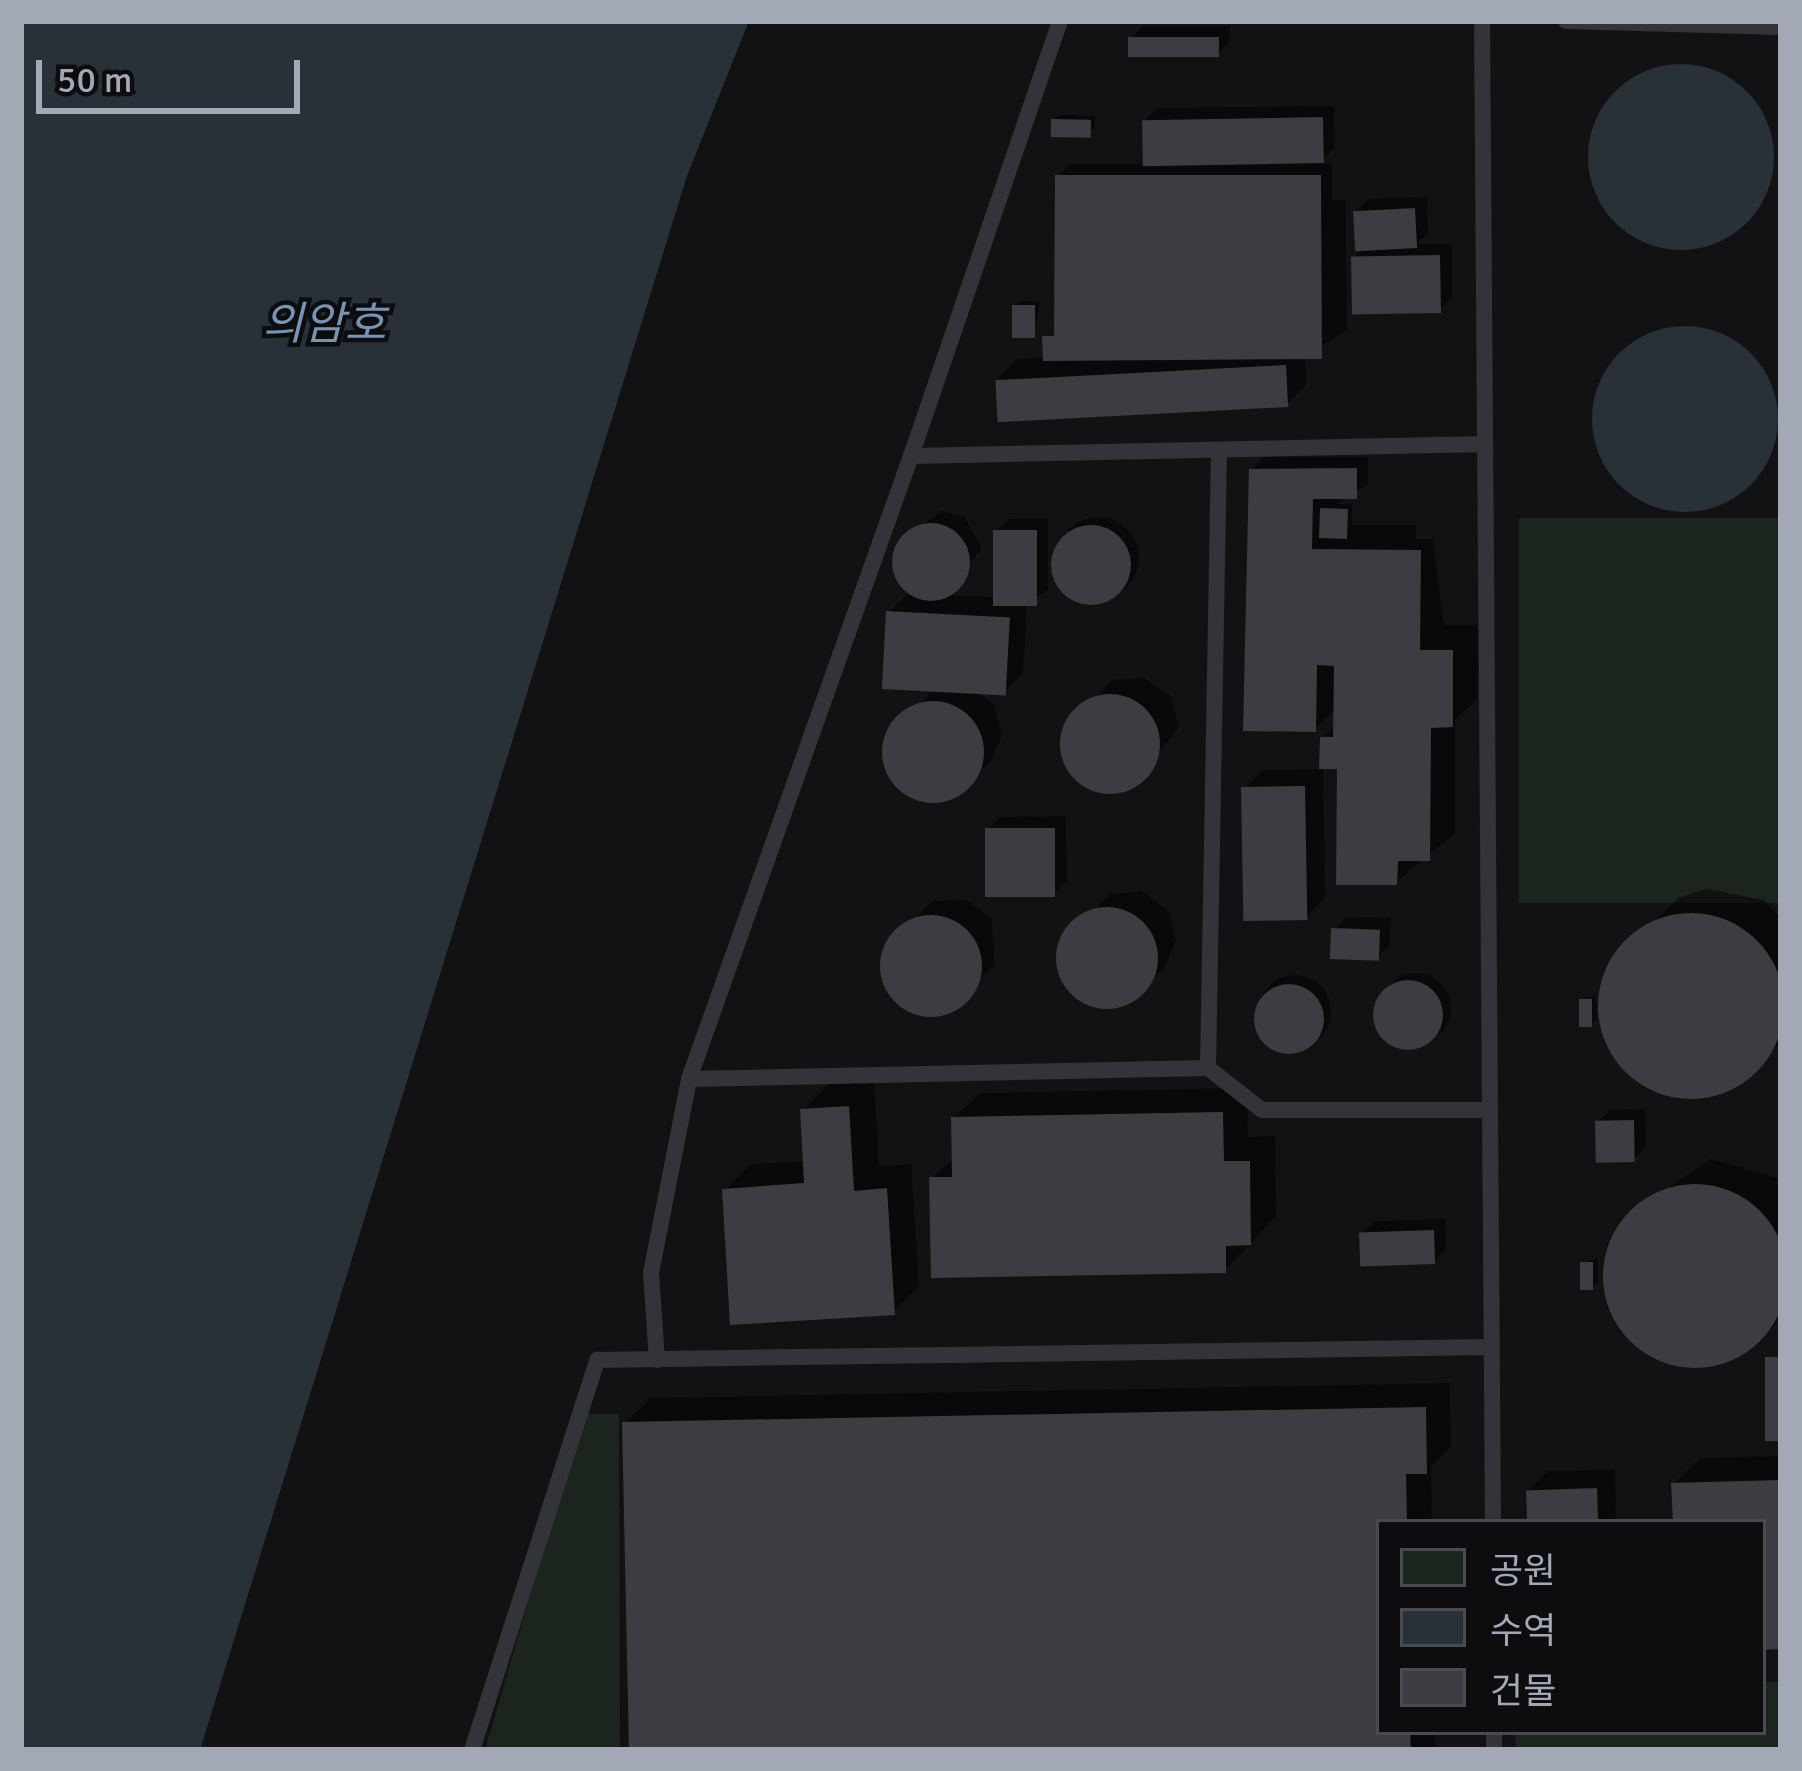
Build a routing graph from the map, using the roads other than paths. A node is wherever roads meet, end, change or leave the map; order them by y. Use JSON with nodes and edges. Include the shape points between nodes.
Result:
{"nodes":[{"id":1,"x":1060,"y":21,"type":"edge"},
{"id":2,"x":1482,"y":21,"type":"edge"},
{"id":3,"x":1567,"y":21,"type":"edge"},
{"id":4,"x":1781,"y":27,"type":"edge"},
{"id":5,"x":1485,"y":444,"type":"junction"},
{"id":6,"x":1219,"y":450,"type":"junction"},
{"id":7,"x":910,"y":456,"type":"junction"},
{"id":8,"x":1208,"y":1068,"type":"junction"},
{"id":9,"x":689,"y":1078,"type":"junction"},
{"id":10,"x":1490,"y":1110,"type":"junction"},
{"id":11,"x":1491,"y":1347,"type":"junction"},
{"id":12,"x":657,"y":1360,"type":"junction"},
{"id":13,"x":1492,"y":1519,"type":"edge"},
{"id":14,"x":472,"y":1750,"type":"edge"}],
"edges":[{"from":1,"to":7,"type":"lane"},
{"from":2,"to":5,"type":"lane"},
{"from":3,"to":4,"type":"lane"},
{"from":5,"to":6,"type":"lane"},
{"from":5,"to":10,"type":"lane"},
{"from":6,"to":7,"type":"lane"},
{"from":6,"to":8,"type":"lane"},
{"from":7,"to":9,"type":"lane"},
{"from":8,"to":9,"type":"lane"},
{"from":8,"to":10,"type":"lane","via":[[1262,1110]]},
{"from":9,"to":12,"type":"lane","via":[[651,1273]]},
{"from":10,"to":11,"type":"lane"},
{"from":11,"to":12,"type":"lane"},
{"from":11,"to":13,"type":"lane"},
{"from":12,"to":14,"type":"lane","via":[[597,1360],[584,1379]]}]}
